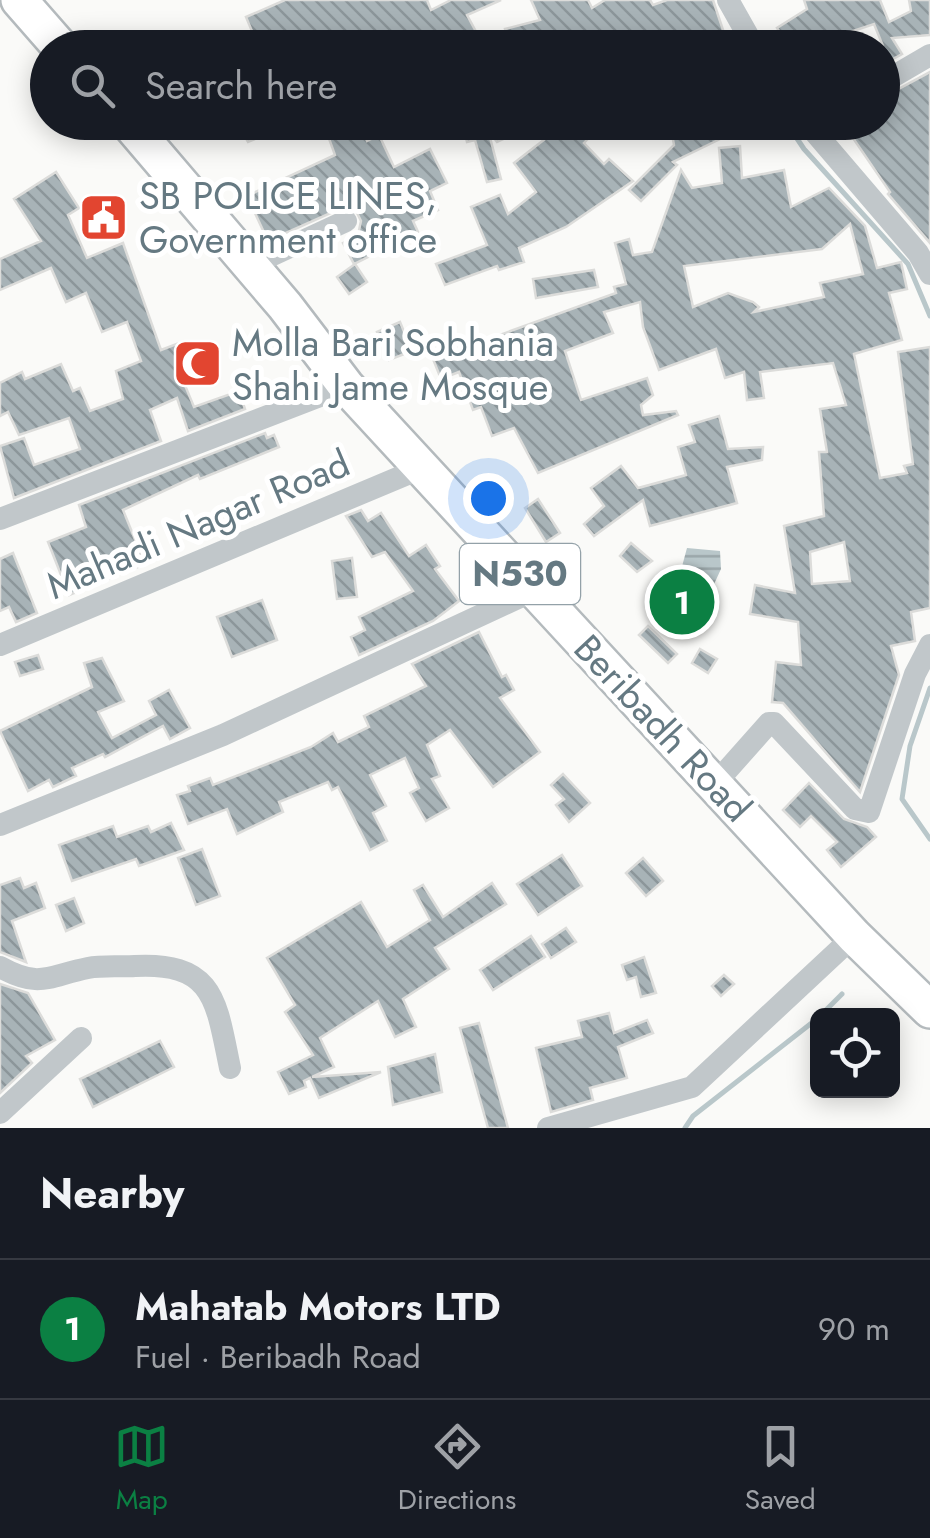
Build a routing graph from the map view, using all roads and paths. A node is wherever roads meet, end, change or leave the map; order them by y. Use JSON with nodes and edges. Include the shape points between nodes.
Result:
{"nodes":[{"id":1,"x":19,"y":0,"type":"edge"},
{"id":2,"x":728,"y":0,"type":"edge"},
{"id":3,"x":46,"y":30,"type":"edge"},
{"id":4,"x":745,"y":30,"type":"edge"},
{"id":5,"x":930,"y":55,"type":"edge"},
{"id":6,"x":900,"y":72,"type":"edge"},
{"id":7,"x":143,"y":140,"type":"edge"},
{"id":8,"x":821,"y":140,"type":"edge"},
{"id":9,"x":346,"y":221,"type":"dead end"},
{"id":10,"x":250,"y":266,"type":"junction"},
{"id":11,"x":930,"y":274,"type":"edge"},
{"id":12,"x":346,"y":386,"type":"junction"},
{"id":13,"x":424,"y":468,"type":"junction"},
{"id":14,"x":0,"y":519,"type":"edge"},
{"id":15,"x":536,"y":590,"type":"junction"},
{"id":16,"x":0,"y":645,"type":"edge"},
{"id":17,"x":930,"y":645,"type":"edge"},
{"id":18,"x":714,"y":785,"type":"junction"},
{"id":19,"x":0,"y":824,"type":"edge"},
{"id":20,"x":854,"y":936,"type":"junction"},
{"id":21,"x":0,"y":967,"type":"edge"},
{"id":22,"x":930,"y":1010,"type":"edge"},
{"id":23,"x":81,"y":1038,"type":"dead end"},
{"id":24,"x":230,"y":1068,"type":"dead end"},
{"id":25,"x":0,"y":1113,"type":"edge"},
{"id":26,"x":548,"y":1128,"type":"edge"}],
"edges":[{"from":1,"to":3,"type":"highway"},
{"from":2,"to":4,"type":"street"},
{"from":5,"to":6,"type":"street"},
{"from":7,"to":10,"type":"highway","name":"Beribadh Road","number":"N530"},
{"from":8,"to":11,"type":"street"},
{"from":9,"to":10,"type":"street"},
{"from":10,"to":12,"type":"highway","name":"Beribadh Road","number":"N530"},
{"from":12,"to":13,"type":"highway","name":"Beribadh Road","number":"N530"},
{"from":12,"to":14,"type":"street"},
{"from":13,"to":15,"type":"highway","name":"Beribadh Road","number":"N530"},
{"from":13,"to":16,"type":"street","name":"Mahadi Nagar Road"},
{"from":15,"to":18,"type":"highway","name":"Beribadh Road","number":"N530"},
{"from":15,"to":19,"type":"street","via":[[223,734]]},
{"from":17,"to":18,"type":"street","via":[[914,674],[869,812],[855,809],[774,723]]},
{"from":18,"to":20,"type":"highway","name":"Beribadh Road","number":"N530"},
{"from":20,"to":22,"type":"highway","name":"Beribadh Road","number":"N530"},
{"from":20,"to":26,"type":"street","via":[[692,1086]]},
{"from":21,"to":24,"type":"street","via":[[24,981],[88,968],[186,969],[216,1002]]},
{"from":23,"to":25,"type":"street"}]}
